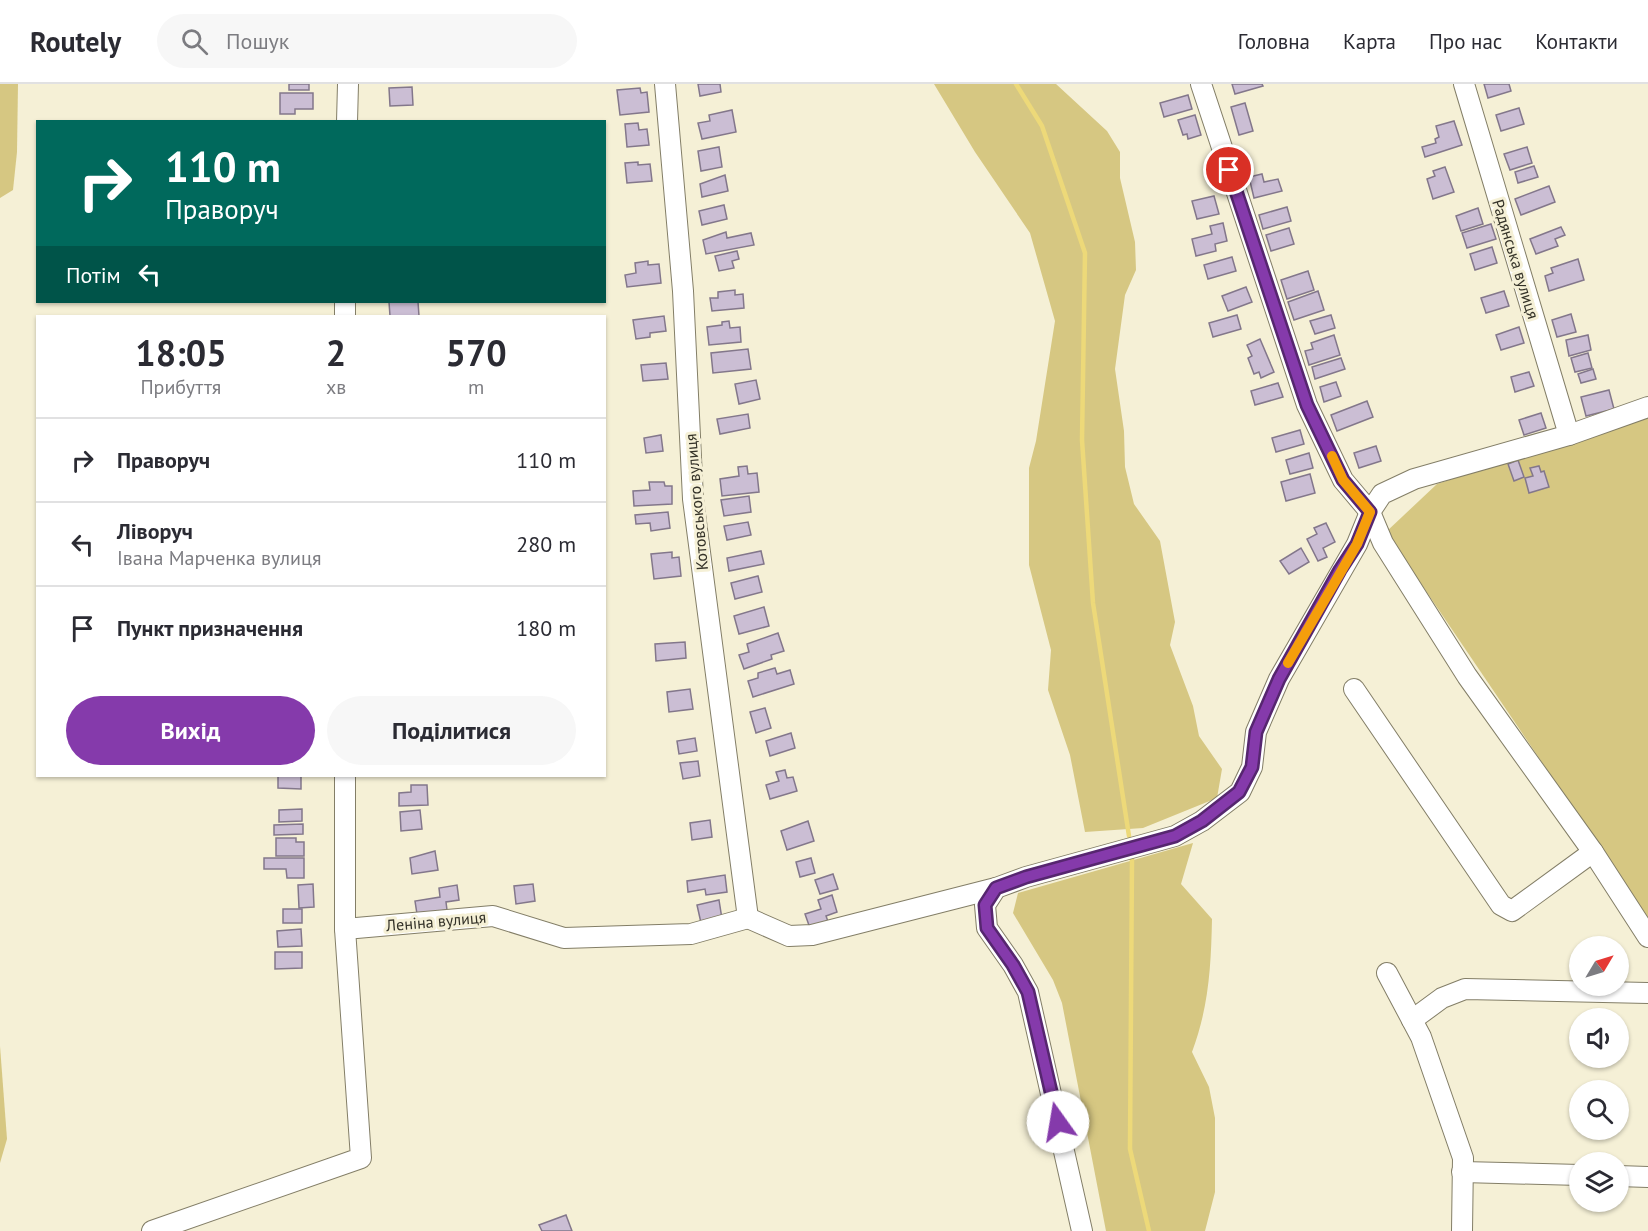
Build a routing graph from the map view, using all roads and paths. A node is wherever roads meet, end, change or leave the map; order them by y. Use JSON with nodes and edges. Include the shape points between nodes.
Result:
{"nodes":[{"id":1,"x":348,"y":84,"type":"edge"},
{"id":2,"x":665,"y":84,"type":"edge"},
{"id":3,"x":1201,"y":84,"type":"edge"},
{"id":4,"x":1464,"y":84,"type":"edge"},
{"id":5,"x":347,"y":120,"type":"edge"},
{"id":6,"x":1648,"y":407,"type":"edge"},
{"id":7,"x":1569,"y":435,"type":"junction"},
{"id":8,"x":1370,"y":512,"type":"junction"},
{"id":9,"x":1354,"y":689,"type":"dead end"},
{"id":10,"x":345,"y":777,"type":"edge"},
{"id":11,"x":1593,"y":852,"type":"junction"},
{"id":12,"x":996,"y":888,"type":"junction"},
{"id":13,"x":748,"y":918,"type":"junction"},
{"id":14,"x":345,"y":929,"type":"junction"},
{"id":15,"x":1648,"y":937,"type":"edge"},
{"id":16,"x":1387,"y":973,"type":"dead end"},
{"id":17,"x":1648,"y":993,"type":"edge"},
{"id":18,"x":1412,"y":1020,"type":"junction"},
{"id":19,"x":1462,"y":1172,"type":"junction"},
{"id":20,"x":1569,"y":1175,"type":"edge"},
{"id":21,"x":1629,"y":1176,"type":"edge"},
{"id":22,"x":1648,"y":1177,"type":"edge"},
{"id":23,"x":152,"y":1231,"type":"edge"},
{"id":24,"x":1082,"y":1231,"type":"edge"},
{"id":25,"x":1462,"y":1231,"type":"edge"}],
"edges":[{"from":1,"to":5,"type":"street"},
{"from":2,"to":13,"type":"street","name":"Котовського вулиця","via":[[683,291],[693,499]]},
{"from":3,"to":8,"type":"street","via":[[1307,405],[1343,480]]},
{"from":4,"to":7,"type":"street","name":"Радянська вулиця"},
{"from":6,"to":7,"type":"street"},
{"from":7,"to":8,"type":"street","via":[[1414,479],[1382,494]]},
{"from":8,"to":11,"type":"street","via":[[1383,543],[1467,676]]},
{"from":8,"to":12,"type":"street","via":[[1357,544],[1279,679],[1256,732],[1252,767],[1239,792],[1175,836]]},
{"from":9,"to":11,"type":"street","via":[[1501,905],[1512,911]]},
{"from":10,"to":14,"type":"street"},
{"from":11,"to":15,"type":"street"},
{"from":12,"to":13,"type":"street","via":[[812,935],[789,936]]},
{"from":12,"to":24,"type":"street","via":[[985,905],[987,928],[1028,992]]},
{"from":13,"to":14,"type":"street","name":"Леніна вулиця","via":[[691,934],[576,938],[564,938],[493,916]]},
{"from":14,"to":23,"type":"street","via":[[361,1158]]},
{"from":16,"to":18,"type":"street"},
{"from":17,"to":18,"type":"street","via":[[1465,989],[1442,998]]},
{"from":18,"to":19,"type":"street","via":[[1462,1158]]},
{"from":19,"to":20,"type":"street"},
{"from":19,"to":25,"type":"street"},
{"from":21,"to":22,"type":"street"}]}
